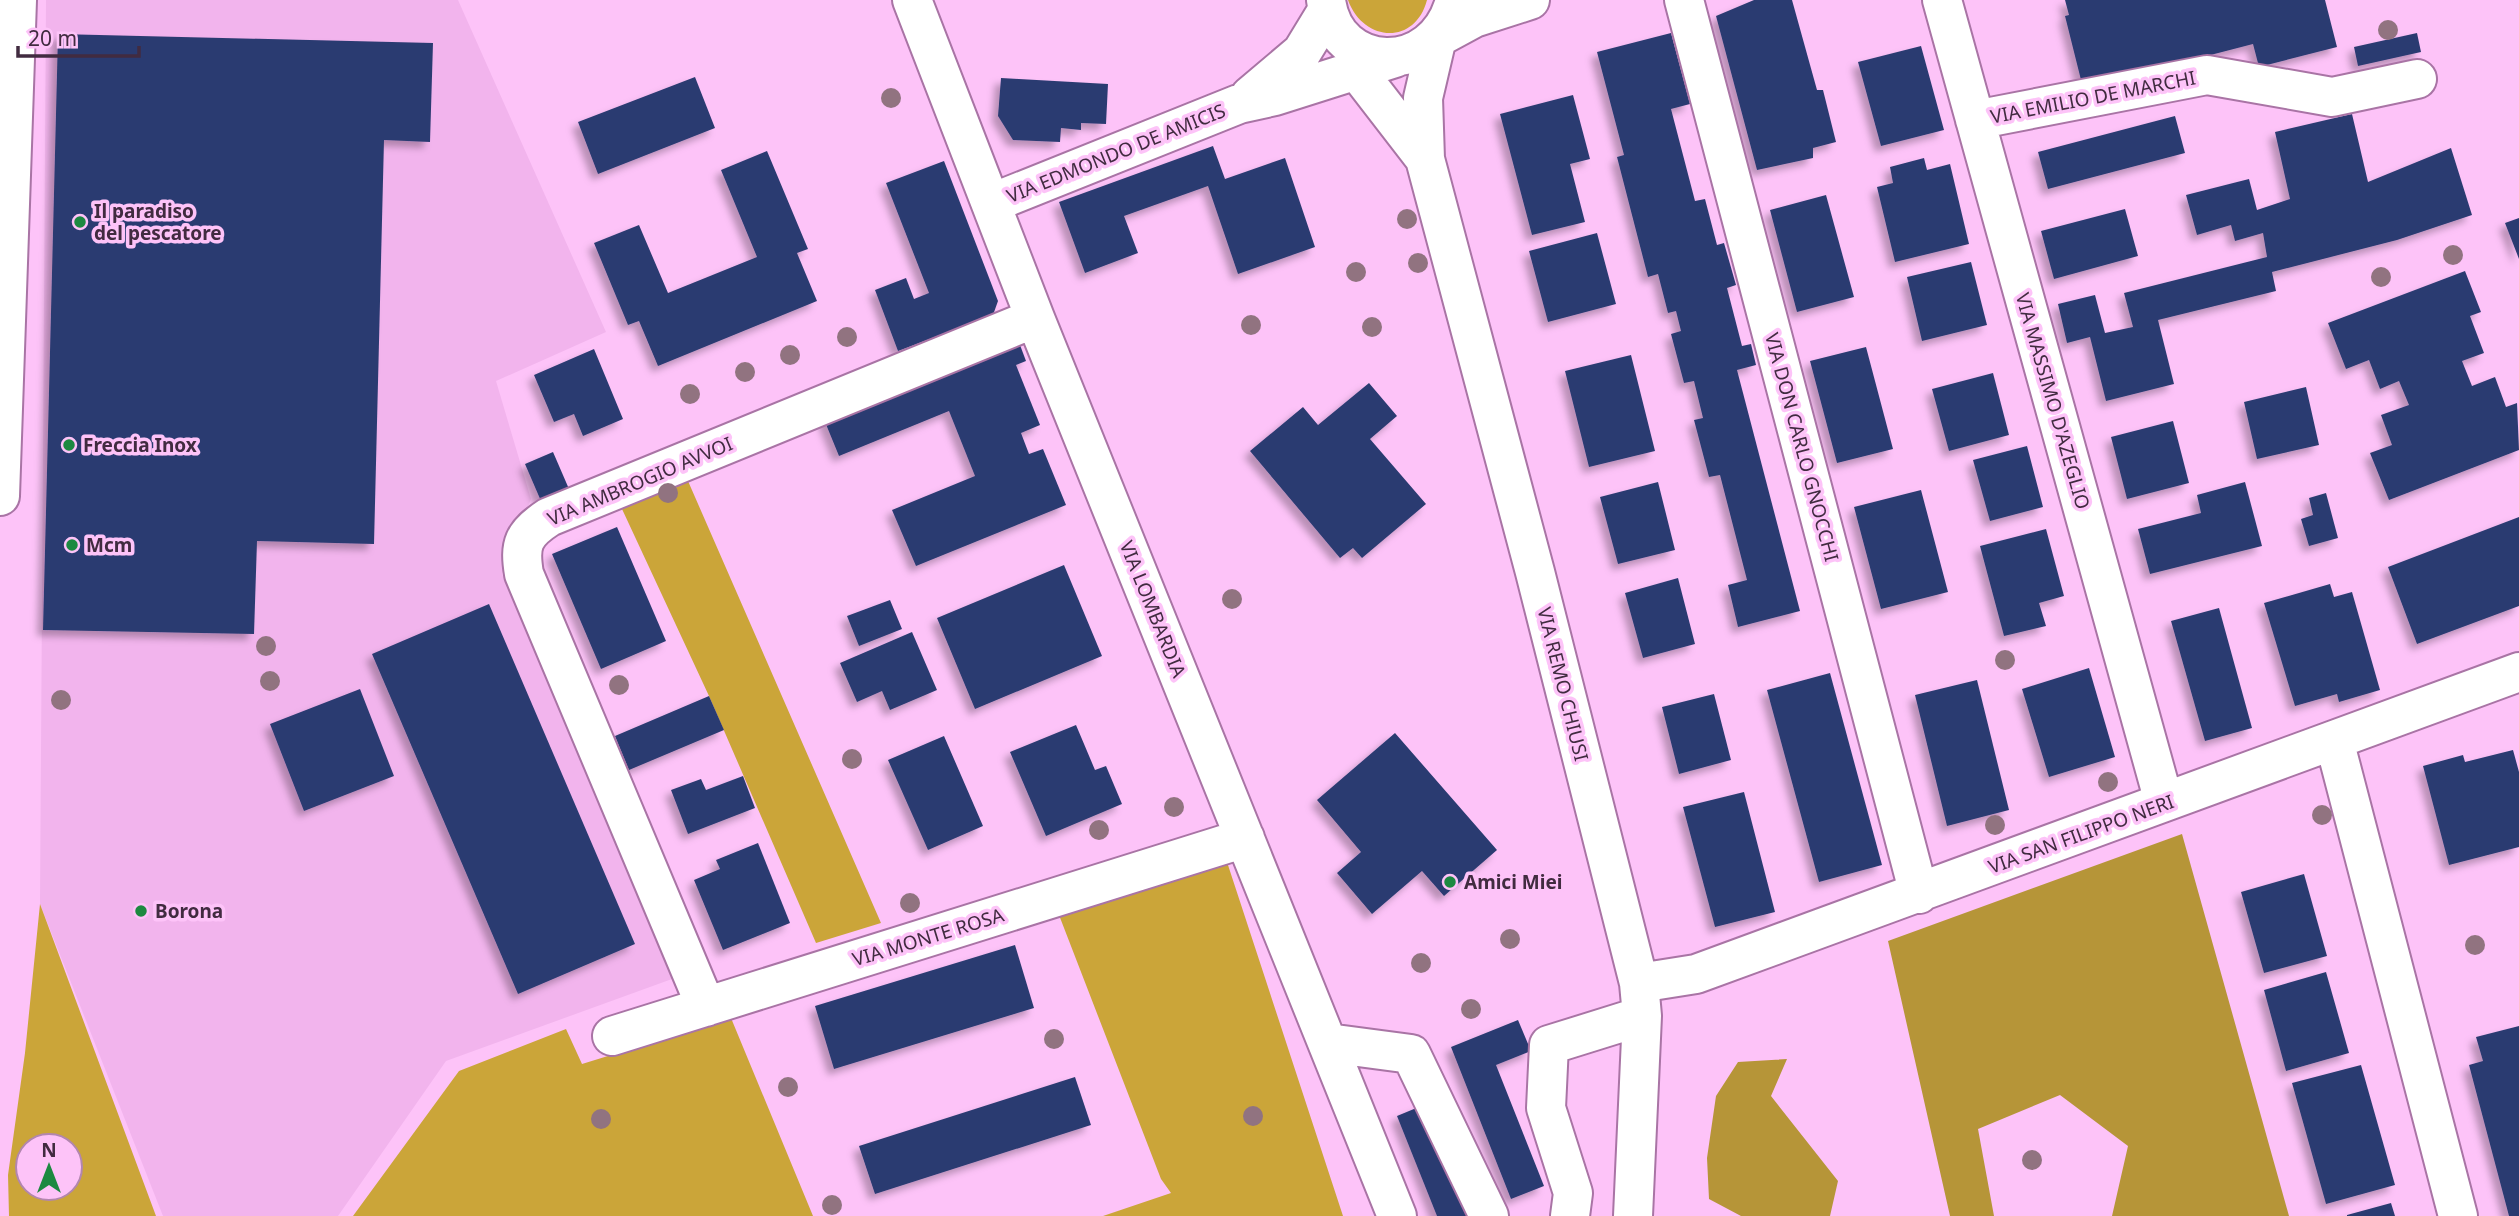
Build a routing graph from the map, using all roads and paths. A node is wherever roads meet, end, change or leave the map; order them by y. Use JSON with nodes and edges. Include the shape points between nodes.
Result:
{"nodes":[{"id":1,"x":16,"y":0,"type":"edge"},
{"id":2,"x":912,"y":0,"type":"edge"},
{"id":3,"x":1455,"y":0,"type":"edge"},
{"id":4,"x":1530,"y":0,"type":"edge"},
{"id":5,"x":1684,"y":0,"type":"edge"},
{"id":6,"x":1942,"y":0,"type":"edge"},
{"id":7,"x":1326,"y":6,"type":"edge"},
{"id":8,"x":1437,"y":38,"type":"junction"},
{"id":9,"x":1356,"y":59,"type":"junction"},
{"id":10,"x":2417,"y":79,"type":"dead end"},
{"id":11,"x":1239,"y":104,"type":"junction"},
{"id":12,"x":1975,"y":120,"type":"junction"},
{"id":13,"x":1425,"y":159,"type":"junction"},
{"id":14,"x":992,"y":202,"type":"junction"},
{"id":15,"x":1035,"y":318,"type":"junction"},
{"id":16,"x":0,"y":496,"type":"edge"},
{"id":17,"x":2519,"y":672,"type":"edge"},
{"id":18,"x":2334,"y":740,"type":"junction"},
{"id":19,"x":2164,"y":802,"type":"junction"},
{"id":20,"x":1245,"y":838,"type":"junction"},
{"id":21,"x":1919,"y":894,"type":"junction"},
{"id":22,"x":1641,"y":999,"type":"junction"},
{"id":23,"x":706,"y":1007,"type":"junction"},
{"id":24,"x":612,"y":1036,"type":"dead end"},
{"id":25,"x":1328,"y":1043,"type":"junction"},
{"id":26,"x":1398,"y":1216,"type":"edge"},
{"id":27,"x":1489,"y":1216,"type":"edge"},
{"id":28,"x":1570,"y":1216,"type":"edge"},
{"id":29,"x":1633,"y":1216,"type":"edge"},
{"id":30,"x":2459,"y":1216,"type":"edge"}],
"edges":[{"from":1,"to":16,"type":"main road"},
{"from":2,"to":14,"type":"main road","name":"VIA LOMBARDIA"},
{"from":3,"to":8,"type":"main road","name":"VIA REMO CHIUSI","via":[[1450,19]]},
{"from":4,"to":8,"type":"main road","via":[[1474,18]]},
{"from":5,"to":21,"type":"main road","name":"VIA DON CARLO GNOCCHI"},
{"from":6,"to":12,"type":"main road","name":"VIA MASSIMO D'AZEGLIO"},
{"from":7,"to":9,"type":"main road","name":"VIA REMO CHIUSI"},
{"from":7,"to":11,"type":"main road","name":"VIA EDMONDO DE AMICIS","via":[[1302,52]]},
{"from":8,"to":9,"type":"main road","name":"VIA EDMONDO DE AMICIS","via":[[1417,52],[1395,58]]},
{"from":8,"to":13,"type":"main road","name":"VIA REMO CHIUSI","via":[[1423,98]]},
{"from":9,"to":11,"type":"main road","name":"VIA EDMONDO DE AMICIS","via":[[1275,96]]},
{"from":9,"to":13,"type":"main road","name":"VIA REMO CHIUSI"},
{"from":10,"to":12,"type":"main road","name":"VIA EMILIO DE MARCHI","via":[[2332,97],[2207,75]]},
{"from":11,"to":14,"type":"main road","name":"VIA EDMONDO DE AMICIS"},
{"from":12,"to":19,"type":"main road","name":"VIA MASSIMO D'AZEGLIO"},
{"from":13,"to":22,"type":"main road","name":"VIA REMO CHIUSI"},
{"from":14,"to":15,"type":"main road","name":"VIA LOMBARDIA"},
{"from":15,"to":20,"type":"main road","name":"VIA LOMBARDIA"},
{"from":15,"to":23,"type":"main road","name":"VIA AMBROGIO AVVOI","via":[[549,517],[531,529],[520,551],[524,574]]},
{"from":17,"to":18,"type":"main road","name":"VIA SAN FILIPPO NERI"},
{"from":18,"to":19,"type":"main road","name":"VIA SAN FILIPPO NERI"},
{"from":18,"to":30,"type":"main road"},
{"from":19,"to":21,"type":"main road","name":"VIA SAN FILIPPO NERI"},
{"from":20,"to":23,"type":"main road","name":"VIA MONTE ROSA"},
{"from":20,"to":25,"type":"main road","name":"VIA LOMBARDIA"},
{"from":21,"to":22,"type":"main road","name":"VIA SAN FILIPPO NERI","via":[[1696,974]]},
{"from":22,"to":28,"type":"main road","name":"VIA SAN FILIPPO NERI","via":[[1549,1045],[1546,1108],[1573,1194]]},
{"from":22,"to":29,"type":"main road","name":"VIA REMO CHIUSI"},
{"from":23,"to":24,"type":"main road","name":"VIA MONTE ROSA"},
{"from":25,"to":26,"type":"main road","name":"VIA LOMBARDIA"},
{"from":25,"to":27,"type":"main road","via":[[1411,1054]]}]}
